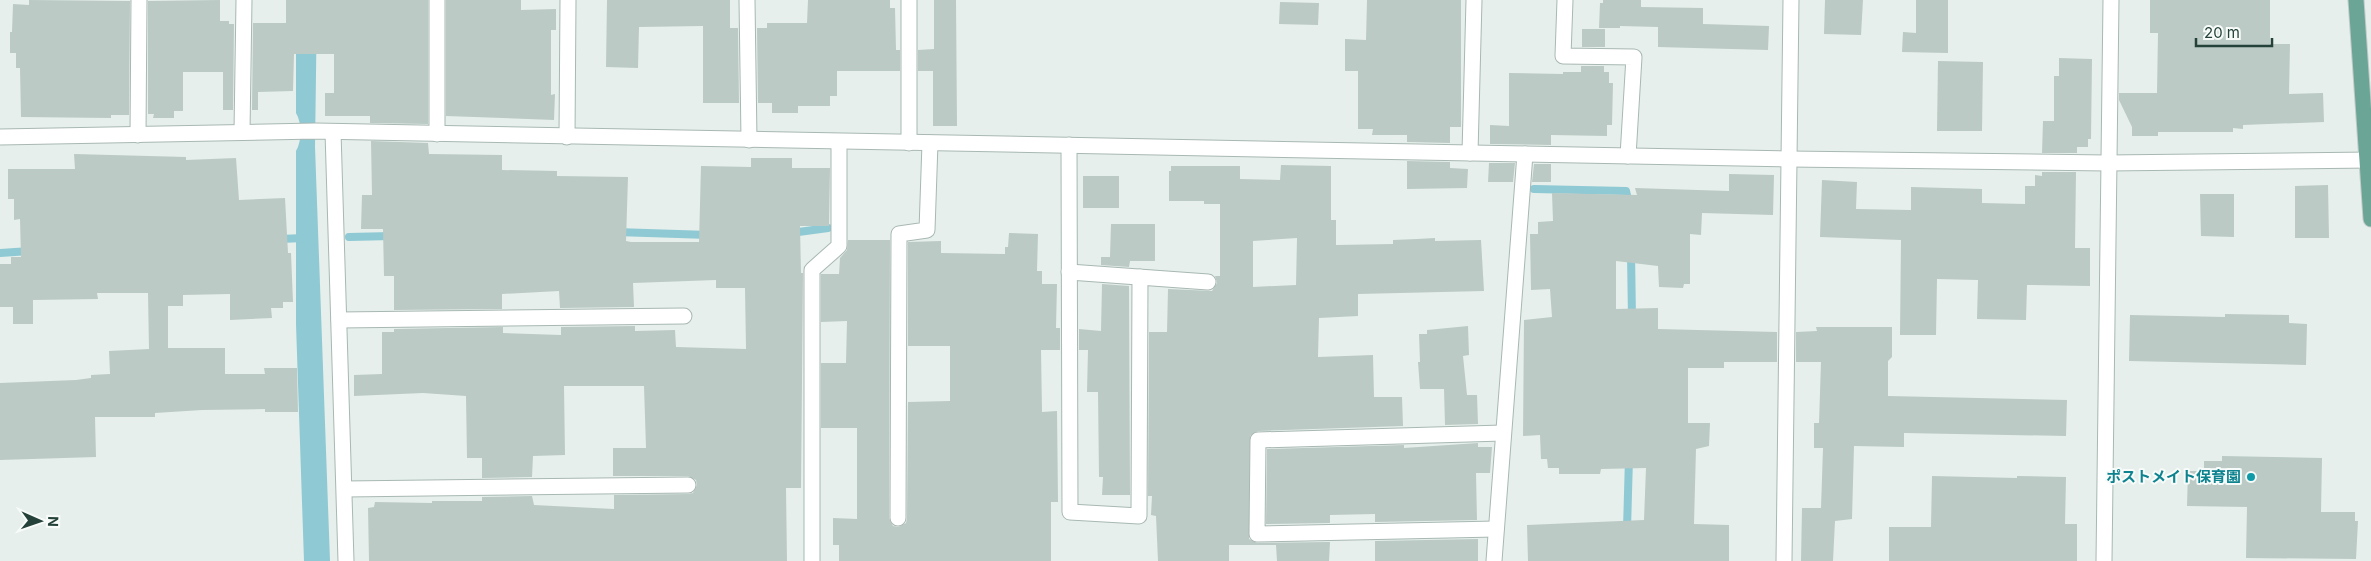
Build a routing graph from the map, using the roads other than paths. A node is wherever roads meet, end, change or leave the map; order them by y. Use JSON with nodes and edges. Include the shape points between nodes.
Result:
{"nodes":[{"id":1,"x":139,"y":0,"type":"edge"},
{"id":2,"x":244,"y":0,"type":"edge"},
{"id":3,"x":437,"y":0,"type":"edge"},
{"id":4,"x":568,"y":0,"type":"edge"},
{"id":5,"x":747,"y":0,"type":"edge"},
{"id":6,"x":909,"y":0,"type":"edge"},
{"id":7,"x":1474,"y":0,"type":"edge"},
{"id":8,"x":1565,"y":0,"type":"edge"},
{"id":9,"x":1791,"y":0,"type":"edge"},
{"id":10,"x":2111,"y":0,"type":"edge"},
{"id":11,"x":2356,"y":0,"type":"edge"},
{"id":12,"x":242,"y":132,"type":"junction"},
{"id":13,"x":333,"y":132,"type":"junction"},
{"id":14,"x":437,"y":134,"type":"junction"},
{"id":15,"x":138,"y":135,"type":"junction"},
{"id":16,"x":0,"y":137,"type":"edge"},
{"id":17,"x":567,"y":137,"type":"junction"},
{"id":18,"x":749,"y":140,"type":"junction"},
{"id":19,"x":839,"y":142,"type":"junction"},
{"id":20,"x":909,"y":143,"type":"junction"},
{"id":21,"x":930,"y":143,"type":"junction"},
{"id":22,"x":1069,"y":145,"type":"junction"},
{"id":23,"x":1470,"y":153,"type":"junction"},
{"id":24,"x":1525,"y":154,"type":"junction"},
{"id":25,"x":1628,"y":156,"type":"junction"},
{"id":26,"x":1789,"y":159,"type":"junction"},
{"id":27,"x":2369,"y":160,"type":"edge"},
{"id":28,"x":2107,"y":163,"type":"junction"},
{"id":29,"x":2371,"y":219,"type":"edge"},
{"id":30,"x":1069,"y":272,"type":"junction"},
{"id":31,"x":1140,"y":277,"type":"junction"},
{"id":32,"x":1208,"y":282,"type":"dead end"},
{"id":33,"x":684,"y":316,"type":"dead end"},
{"id":34,"x":339,"y":320,"type":"junction"},
{"id":35,"x":1503,"y":433,"type":"junction"},
{"id":36,"x":688,"y":485,"type":"dead end"},
{"id":37,"x":345,"y":489,"type":"junction"},
{"id":38,"x":898,"y":518,"type":"dead end"},
{"id":39,"x":1496,"y":529,"type":"junction"},
{"id":40,"x":346,"y":561,"type":"edge"},
{"id":41,"x":812,"y":561,"type":"edge"},
{"id":42,"x":1494,"y":561,"type":"edge"},
{"id":43,"x":1784,"y":561,"type":"edge"},
{"id":44,"x":2104,"y":561,"type":"edge"}],
"edges":[{"from":1,"to":15,"type":"street"},
{"from":2,"to":12,"type":"street"},
{"from":3,"to":14,"type":"street"},
{"from":4,"to":17,"type":"street"},
{"from":5,"to":18,"type":"street"},
{"from":6,"to":20,"type":"street"},
{"from":7,"to":23,"type":"street"},
{"from":8,"to":25,"type":"street","via":[[1563,56],[1634,57]]},
{"from":9,"to":26,"type":"street"},
{"from":10,"to":28,"type":"street"},
{"from":11,"to":27,"type":"main road"},
{"from":12,"to":13,"type":"street"},
{"from":12,"to":15,"type":"street"},
{"from":13,"to":14,"type":"street"},
{"from":13,"to":34,"type":"street"},
{"from":14,"to":17,"type":"street"},
{"from":15,"to":16,"type":"street"},
{"from":17,"to":18,"type":"street"},
{"from":18,"to":19,"type":"street"},
{"from":19,"to":20,"type":"street"},
{"from":19,"to":41,"type":"street","via":[[839,246],[812,270]]},
{"from":20,"to":21,"type":"street"},
{"from":21,"to":22,"type":"street"},
{"from":21,"to":38,"type":"street","via":[[927,230],[899,234]]},
{"from":22,"to":23,"type":"street"},
{"from":22,"to":30,"type":"street"},
{"from":23,"to":24,"type":"street"},
{"from":24,"to":25,"type":"street"},
{"from":24,"to":35,"type":"street"},
{"from":25,"to":26,"type":"street"},
{"from":26,"to":28,"type":"street"},
{"from":26,"to":43,"type":"street"},
{"from":27,"to":28,"type":"street"},
{"from":27,"to":29,"type":"main road"},
{"from":28,"to":44,"type":"street"},
{"from":30,"to":31,"type":"street"},
{"from":30,"to":31,"type":"street","via":[[1070,512],[1139,516]]},
{"from":31,"to":32,"type":"street"},
{"from":33,"to":34,"type":"street"},
{"from":34,"to":37,"type":"street"},
{"from":35,"to":39,"type":"street"},
{"from":35,"to":39,"type":"street","via":[[1258,440],[1257,534]]},
{"from":36,"to":37,"type":"street"},
{"from":37,"to":40,"type":"street"},
{"from":39,"to":42,"type":"street"}]}
